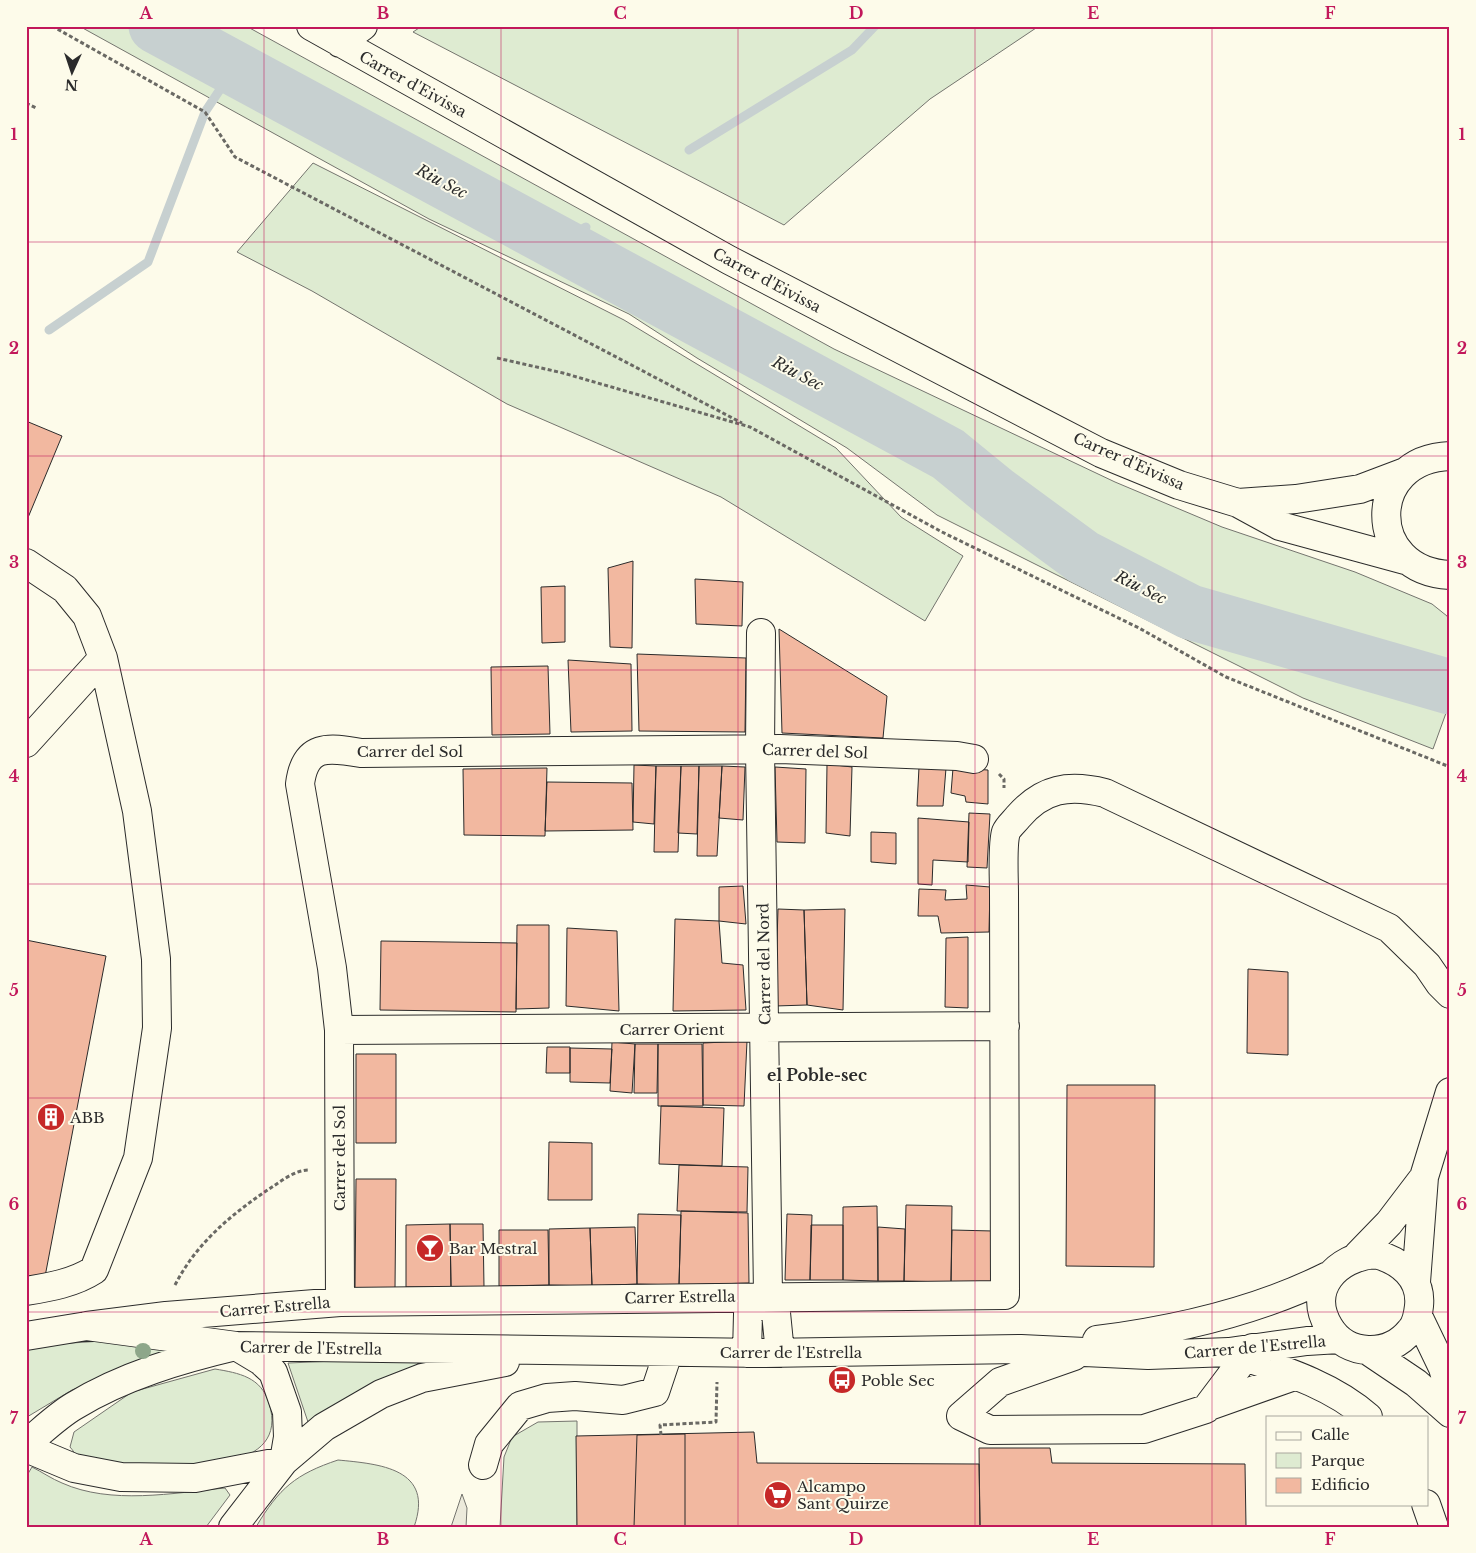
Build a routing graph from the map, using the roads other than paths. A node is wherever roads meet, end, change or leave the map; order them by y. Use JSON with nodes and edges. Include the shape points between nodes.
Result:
{"nodes":[{"id":1,"x":310,"y":26,"type":"edge"},
{"id":2,"x":364,"y":26,"type":"edge"},
{"id":3,"x":340,"y":43,"type":"junction"},
{"id":4,"x":1445,"y":450,"type":"edge"},
{"id":5,"x":1404,"y":472,"type":"junction"},
{"id":6,"x":1238,"y":503,"type":"junction"},
{"id":7,"x":1405,"y":560,"type":"junction"},
{"id":8,"x":26,"y":563,"type":"edge"},
{"id":9,"x":1450,"y":575,"type":"edge"},
{"id":10,"x":761,"y":633,"type":"dead end"},
{"id":11,"x":102,"y":658,"type":"junction"},
{"id":12,"x":26,"y":743,"type":"edge"},
{"id":13,"x":760,"y":749,"type":"junction"},
{"id":14,"x":974,"y":759,"type":"road end"},
{"id":15,"x":1450,"y":994,"type":"edge"},
{"id":16,"x":1004,"y":1026,"type":"junction"},
{"id":17,"x":765,"y":1028,"type":"junction"},
{"id":18,"x":339,"y":1030,"type":"junction"},
{"id":19,"x":1450,"y":1092,"type":"edge"},
{"id":20,"x":1424,"y":1177,"type":"junction"},
{"id":21,"x":1358,"y":1255,"type":"junction"},
{"id":22,"x":1328,"y":1276,"type":"junction"},
{"id":23,"x":1416,"y":1282,"type":"junction"},
{"id":24,"x":26,"y":1292,"type":"edge"},
{"id":25,"x":768,"y":1295,"type":"junction"},
{"id":26,"x":340,"y":1302,"type":"junction"},
{"id":27,"x":1418,"y":1316,"type":"junction"},
{"id":28,"x":87,"y":1326,"type":"junction"},
{"id":29,"x":26,"y":1336,"type":"edge"},
{"id":30,"x":1339,"y":1339,"type":"junction"},
{"id":31,"x":236,"y":1346,"type":"junction"},
{"id":32,"x":1021,"y":1349,"type":"junction"},
{"id":33,"x":561,"y":1352,"type":"junction"},
{"id":34,"x":1084,"y":1352,"type":"junction"},
{"id":35,"x":1242,"y":1352,"type":"junction"},
{"id":36,"x":1370,"y":1352,"type":"junction"},
{"id":37,"x":668,"y":1353,"type":"junction"},
{"id":38,"x":747,"y":1353,"type":"junction"},
{"id":39,"x":780,"y":1353,"type":"junction"},
{"id":40,"x":1294,"y":1376,"type":"junction"},
{"id":41,"x":1450,"y":1392,"type":"edge"},
{"id":42,"x":1209,"y":1406,"type":"junction"},
{"id":43,"x":1450,"y":1414,"type":"edge"},
{"id":44,"x":1367,"y":1416,"type":"edge"},
{"id":45,"x":26,"y":1444,"type":"edge"},
{"id":46,"x":26,"y":1448,"type":"edge"},
{"id":47,"x":284,"y":1460,"type":"junction"},
{"id":48,"x":483,"y":1465,"type":"dead end"},
{"id":49,"x":1427,"y":1506,"type":"edge"},
{"id":50,"x":234,"y":1527,"type":"edge"},
{"id":51,"x":1434,"y":1527,"type":"edge"}],
"edges":[{"from":1,"to":3,"type":"street","name":"Carrer d'Eivissa"},
{"from":2,"to":3,"type":"street"},
{"from":3,"to":6,"type":"street","name":"Carrer d'Eivissa","via":[[729,260],[1101,452],[1180,485]]},
{"from":4,"to":5,"type":"street","name":"Carrer d'Eivissa"},
{"from":5,"to":6,"type":"street","name":"Carrer d'Eivissa","via":[[1360,489],[1296,499]]},
{"from":5,"to":7,"type":"street","via":[[1392,487],[1386,506],[1386,526],[1393,545]]},
{"from":6,"to":7,"type":"street","name":"Carrer d'Eivissa","via":[[1280,526]]},
{"from":7,"to":9,"type":"street","via":[[1418,569]]},
{"from":8,"to":11,"type":"street","via":[[65,589],[76,602],[87,616]]},
{"from":10,"to":13,"type":"street","name":"Carrer del Nord"},
{"from":11,"to":12,"type":"street"},
{"from":11,"to":24,"type":"street","via":[[137,811],[156,959],[157,1028],[138,1158],[94,1270],[75,1280]]},
{"from":13,"to":14,"type":"street","name":"Carrer del Sol"},
{"from":13,"to":17,"type":"street","name":"Carrer del Nord"},
{"from":13,"to":18,"type":"street","name":"Carrer del Sol","via":[[361,753],[333,748],[312,754],[302,767],[300,784],[332,968]]},
{"from":15,"to":16,"type":"street","via":[[1427,965],[1389,928],[1105,793],[1063,788],[1042,796],[1026,808],[1006,831]]},
{"from":16,"to":17,"type":"street","name":"Carrer Orient"},
{"from":16,"to":25,"type":"street","name":"Carrer Estrella","via":[[1006,1294]]},
{"from":17,"to":18,"type":"street","name":"Carrer Orient"},
{"from":17,"to":25,"type":"street","name":"Carrer del Nord"},
{"from":18,"to":26,"type":"street","name":"Carrer del Sol"},
{"from":19,"to":20,"type":"street"},
{"from":20,"to":21,"type":"street","via":[[1389,1223]]},
{"from":20,"to":23,"type":"street"},
{"from":21,"to":22,"type":"street"},
{"from":21,"to":23,"type":"street","via":[[1375,1254],[1391,1258],[1406,1268]]},
{"from":22,"to":30,"type":"street","via":[[1322,1306],[1328,1326]]},
{"from":22,"to":32,"type":"street","name":"Carrer de l'Estrella","via":[[1289,1296],[1151,1333]]},
{"from":23,"to":27,"type":"street","via":[[1420,1298]]},
{"from":25,"to":26,"type":"street","name":"Carrer Estrella"},
{"from":25,"to":38,"type":"street","via":[[748,1314]]},
{"from":25,"to":39,"type":"street","name":"Carrer del Nord","via":[[776,1313]]},
{"from":26,"to":28,"type":"street","name":"Carrer Estrella"},
{"from":27,"to":36,"type":"street","via":[[1410,1331],[1392,1346]]},
{"from":27,"to":41,"type":"street","via":[[1443,1368]]},
{"from":28,"to":29,"type":"street"},
{"from":28,"to":31,"type":"street"},
{"from":30,"to":35,"type":"street","name":"Carrer de l'Estrella","via":[[1307,1340]]},
{"from":30,"to":36,"type":"street"},
{"from":31,"to":33,"type":"street","name":"Carrer de l'Estrella"},
{"from":31,"to":45,"type":"street","name":"Carrer de l'Estrella","via":[[133,1377],[74,1406]]},
{"from":31,"to":47,"type":"street","via":[[272,1372],[287,1412],[288,1437]]},
{"from":32,"to":34,"type":"street","name":"Carrer de l'Estrella"},
{"from":32,"to":39,"type":"street","name":"Carrer de l'Estrella"},
{"from":33,"to":37,"type":"street","name":"Carrer de l'Estrella"},
{"from":33,"to":47,"type":"street","name":"Carrer de l'Estrella","via":[[422,1378],[381,1394],[324,1427]]},
{"from":34,"to":35,"type":"street","name":"Carrer de l'Estrella","via":[[1148,1355]]},
{"from":34,"to":42,"type":"street","via":[[1000,1382],[961,1416],[990,1430],[1144,1429]]},
{"from":35,"to":40,"type":"street"},
{"from":35,"to":42,"type":"street"},
{"from":36,"to":43,"type":"street","via":[[1416,1383]]},
{"from":37,"to":38,"type":"street","name":"Carrer de l'Estrella"},
{"from":37,"to":48,"type":"street","via":[[655,1392],[623,1400],[575,1396],[547,1398],[520,1406],[489,1444]]},
{"from":38,"to":39,"type":"street","name":"Carrer de l'Estrella"},
{"from":40,"to":42,"type":"street"},
{"from":40,"to":44,"type":"street","via":[[1351,1402]]},
{"from":46,"to":47,"type":"street","via":[[74,1468],[121,1477],[195,1478]]},
{"from":47,"to":50,"type":"street"},
{"from":49,"to":51,"type":"street"}]}
